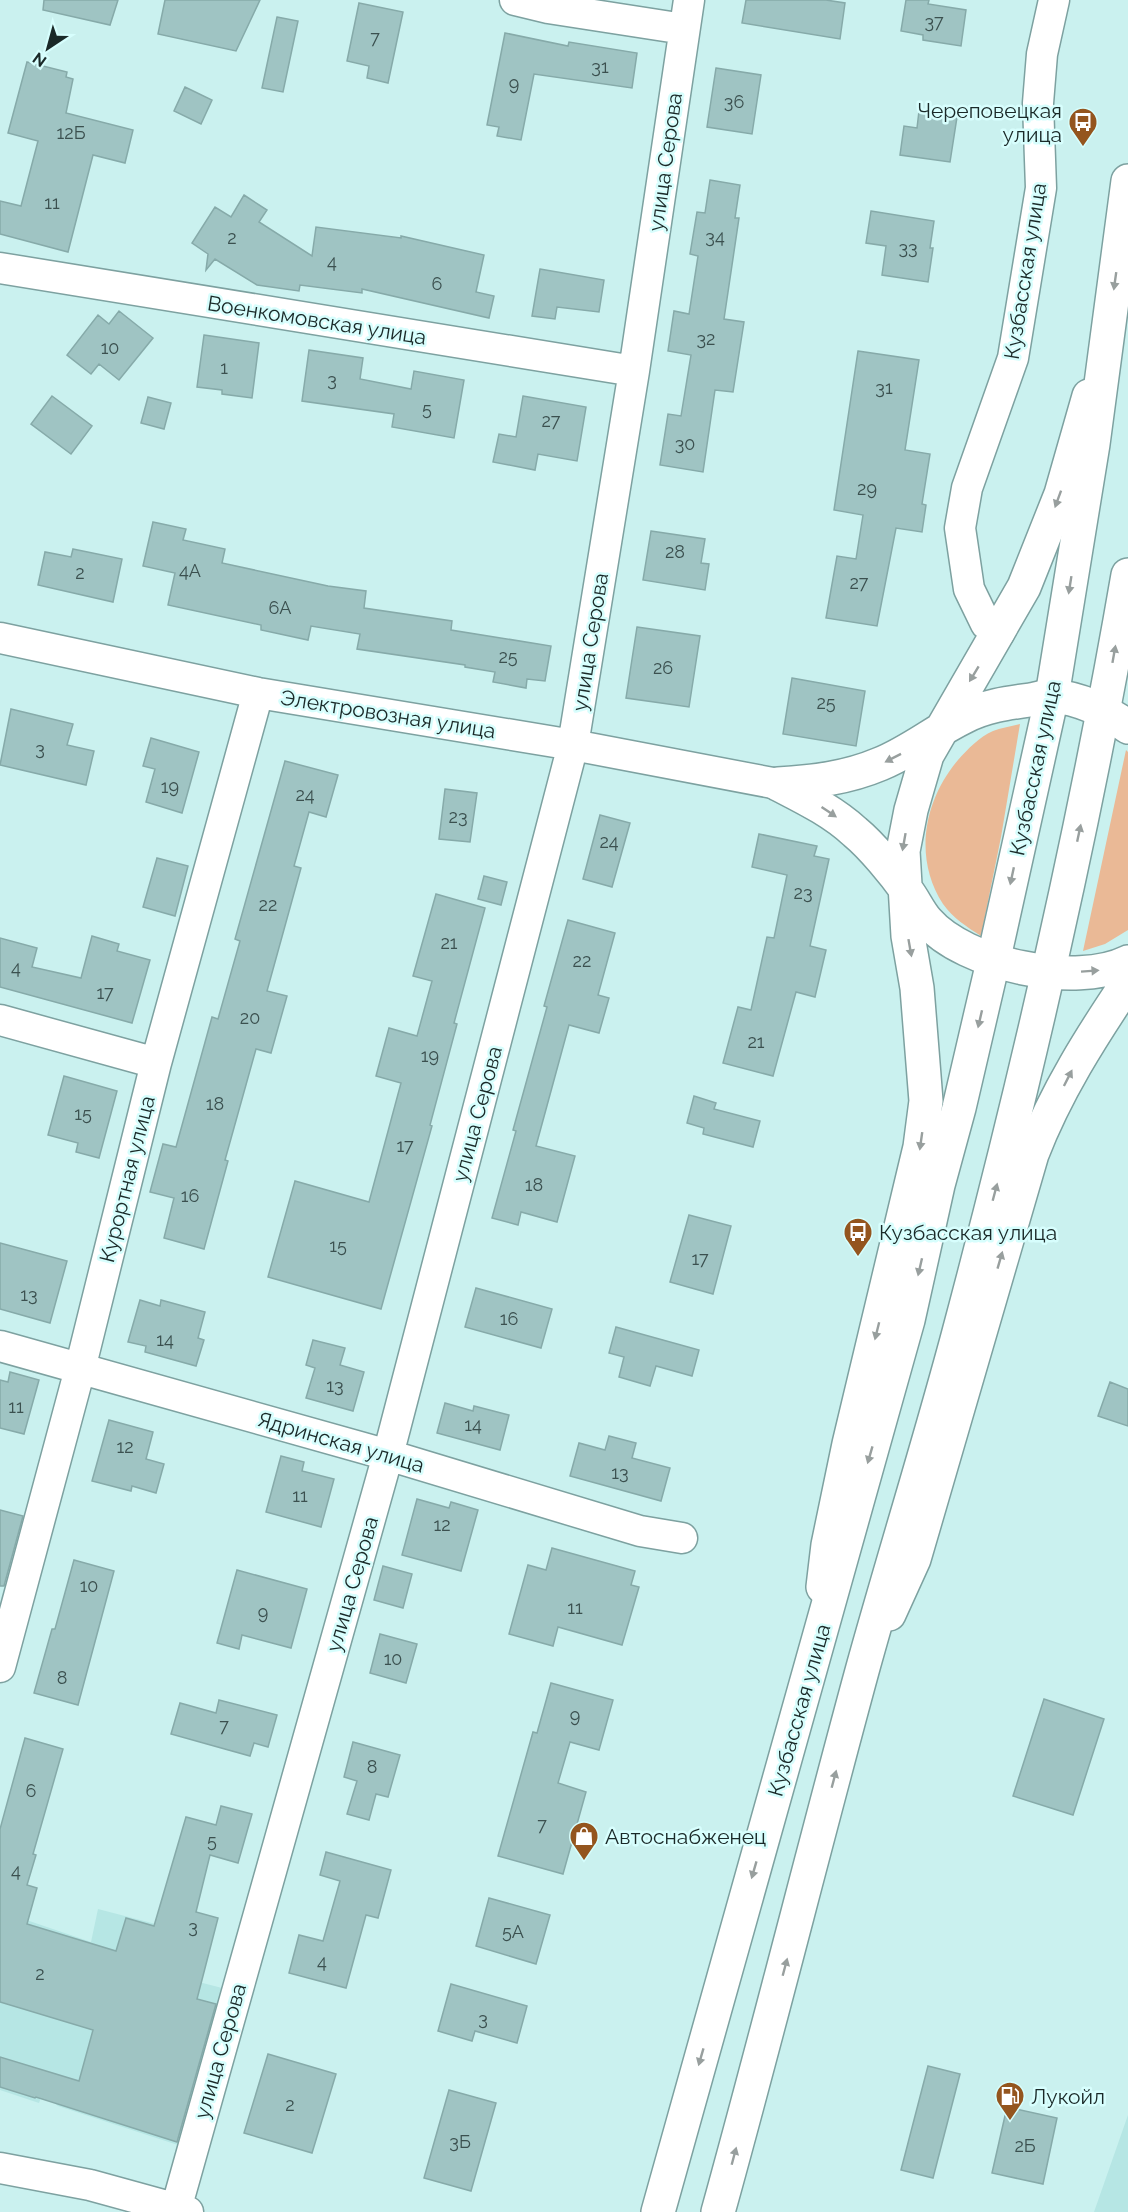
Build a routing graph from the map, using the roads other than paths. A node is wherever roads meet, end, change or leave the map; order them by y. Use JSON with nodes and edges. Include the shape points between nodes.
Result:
{"nodes":[{"id":1,"x":515,"y":0,"type":"edge"},
{"id":2,"x":689,"y":0,"type":"edge"},
{"id":3,"x":1054,"y":0,"type":"edge"},
{"id":4,"x":684,"y":29,"type":"junction"},
{"id":5,"x":1128,"y":182,"type":"edge"},
{"id":6,"x":0,"y":268,"type":"edge"},
{"id":7,"x":1109,"y":322,"type":"junction"},
{"id":8,"x":634,"y":371,"type":"junction"},
{"id":9,"x":1128,"y":575,"type":"edge"},
{"id":10,"x":999,"y":633,"type":"junction"},
{"id":11,"x":0,"y":638,"type":"edge"},
{"id":12,"x":258,"y":693,"type":"junction"},
{"id":13,"x":1052,"y":696,"type":"junction"},
{"id":14,"x":1116,"y":719,"type":"edge"},
{"id":15,"x":943,"y":728,"type":"junction"},
{"id":16,"x":573,"y":745,"type":"junction"},
{"id":17,"x":778,"y":784,"type":"junction"},
{"id":18,"x":906,"y":890,"type":"junction"},
{"id":19,"x":993,"y":962,"type":"junction"},
{"id":20,"x":1128,"y":962,"type":"edge"},
{"id":21,"x":1050,"y":972,"type":"junction"},
{"id":22,"x":1128,"y":982,"type":"edge"},
{"id":23,"x":0,"y":1020,"type":"edge"},
{"id":24,"x":156,"y":1063,"type":"junction"},
{"id":25,"x":0,"y":1346,"type":"edge"},
{"id":26,"x":80,"y":1369,"type":"junction"},
{"id":27,"x":388,"y":1455,"type":"junction"},
{"id":28,"x":682,"y":1538,"type":"dead end"},
{"id":29,"x":815,"y":1652,"type":"junction"},
{"id":30,"x":0,"y":1667,"type":"edge"},
{"id":31,"x":862,"y":1673,"type":"junction"},
{"id":32,"x":0,"y":2168,"type":"edge"},
{"id":33,"x":182,"y":2210,"type":"edge"},
{"id":34,"x":657,"y":2212,"type":"edge"},
{"id":35,"x":718,"y":2212,"type":"edge"}],
"edges":[{"from":1,"to":4,"type":"street"},
{"from":2,"to":4,"type":"street","name":"улица Серова"},
{"from":3,"to":10,"type":"street","name":"Кузбасская улица","via":[[1042,54],[1038,103],[1041,188],[1013,358],[968,488],[960,528],[969,589],[986,624]]},
{"from":4,"to":8,"type":"street","name":"улица Серова"},
{"from":5,"to":7,"type":"main road","name":"Кузбасская улица","one_way":true},
{"from":6,"to":8,"type":"street","name":"Военкомовская улица"},
{"from":7,"to":10,"type":"main road","one_way":true,"via":[[1061,494],[1024,587]]},
{"from":7,"to":13,"type":"main road","name":"Кузбасская улица","one_way":true},
{"from":8,"to":16,"type":"street","name":"улица Серова"},
{"from":14,"to":9,"type":"main road","one_way":true},
{"from":10,"to":15,"type":"main road","one_way":true},
{"from":11,"to":12,"type":"street","name":"Электровозная улица"},
{"from":12,"to":16,"type":"street","name":"Электровозная улица"},
{"from":12,"to":24,"type":"street","name":"Курортная улица"},
{"from":13,"to":14,"type":"main road","via":[[1079,702]]},
{"from":13,"to":15,"type":"main road","via":[[984,708]]},
{"from":13,"to":19,"type":"main road","name":"Кузбасская улица","one_way":true},
{"from":21,"to":14,"type":"main road","one_way":true},
{"from":15,"to":17,"type":"main road","one_way":true,"via":[[915,747],[871,768],[816,782]]},
{"from":15,"to":18,"type":"main road","one_way":true,"via":[[927,755],[910,810],[903,851]]},
{"from":16,"to":17,"type":"street","name":"Электровозная улица"},
{"from":16,"to":27,"type":"street","name":"улица Серова"},
{"from":17,"to":18,"type":"main road","one_way":true,"via":[[827,809],[857,833]]},
{"from":18,"to":19,"type":"main road","via":[[927,922],[958,947]]},
{"from":18,"to":29,"type":"main road","one_way":true,"via":[[925,1112],[918,1158],[828,1545]]},
{"from":19,"to":21,"type":"main road"},
{"from":19,"to":29,"type":"main road","name":"Кузбасская улица","one_way":true,"via":[[908,1320]]},
{"from":21,"to":20,"type":"main road","one_way":true,"via":[[1096,971]]},
{"from":31,"to":21,"type":"main road","one_way":true,"via":[[957,1340]]},
{"from":31,"to":22,"type":"main road","one_way":true,"via":[[914,1559],[1039,1136],[1074,1065]]},
{"from":23,"to":24,"type":"street"},
{"from":24,"to":26,"type":"street","name":"Курортная улица"},
{"from":25,"to":26,"type":"street","name":"Ядринская улица"},
{"from":26,"to":27,"type":"street","name":"Ядринская улица"},
{"from":26,"to":30,"type":"street","name":"Курортная улица"},
{"from":27,"to":28,"type":"street","name":"Ядринская улица","via":[[640,1531]]},
{"from":27,"to":33,"type":"street","name":"улица Серова"},
{"from":29,"to":34,"type":"main road","name":"Кузбасская улица","one_way":true},
{"from":35,"to":31,"type":"main road","one_way":true},
{"from":32,"to":33,"type":"street","via":[[90,2185]]}]}
